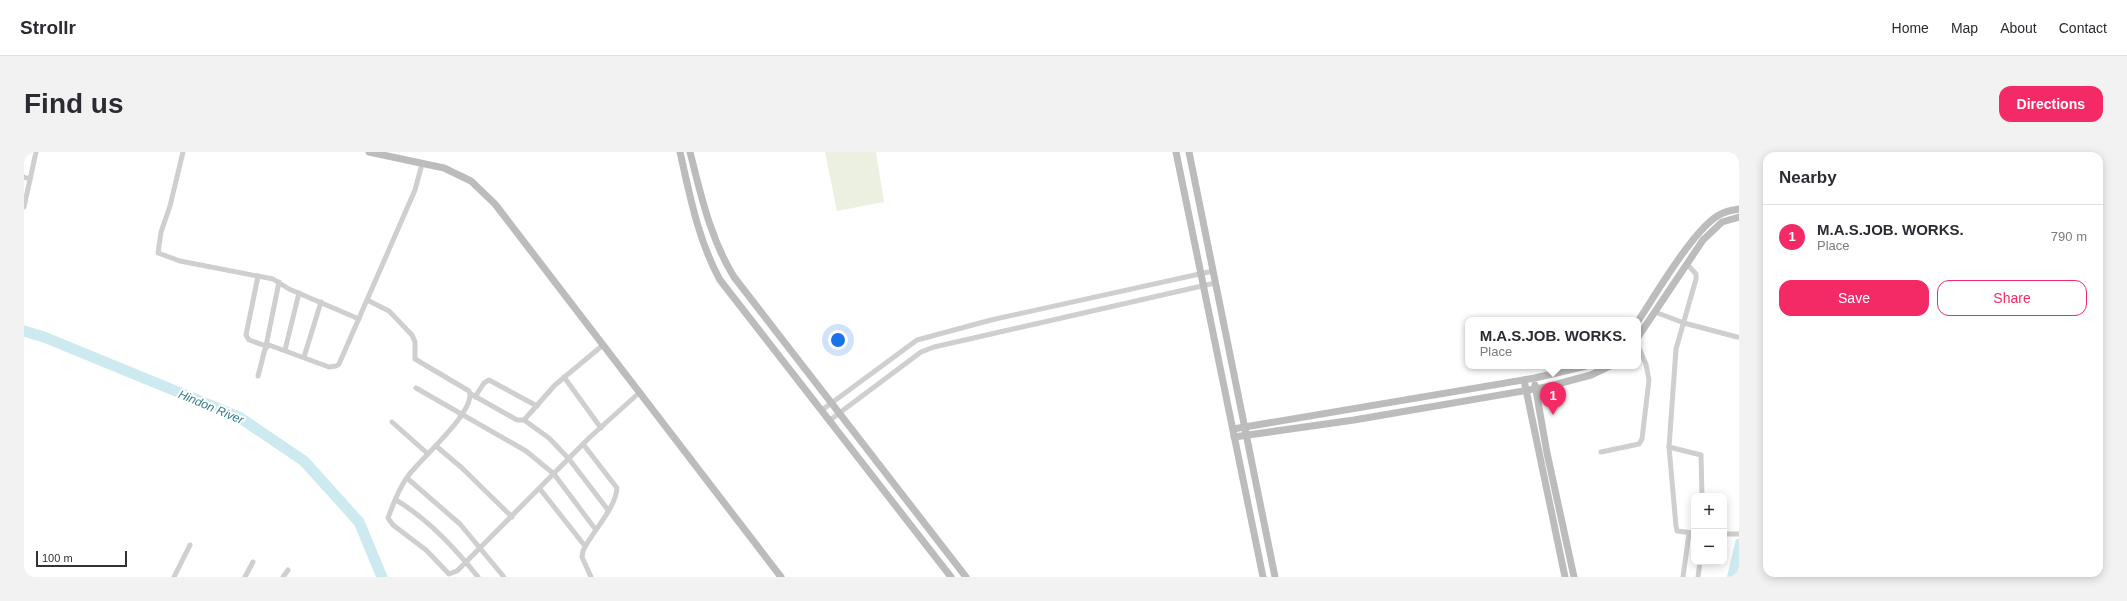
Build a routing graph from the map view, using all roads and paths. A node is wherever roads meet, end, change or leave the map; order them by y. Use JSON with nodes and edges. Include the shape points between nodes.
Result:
{"nodes":[{"id":1,"x":36,"y":152,"type":"edge"},
{"id":2,"x":183,"y":152,"type":"edge"},
{"id":3,"x":370,"y":152,"type":"edge"},
{"id":4,"x":680,"y":152,"type":"edge"},
{"id":5,"x":690,"y":152,"type":"edge"},
{"id":6,"x":1176,"y":152,"type":"edge"},
{"id":7,"x":1189,"y":152,"type":"edge"},
{"id":8,"x":422,"y":164,"type":"junction"},
{"id":9,"x":24,"y":177,"type":"edge"},
{"id":10,"x":30,"y":178,"type":"junction"},
{"id":11,"x":24,"y":207,"type":"edge"},
{"id":12,"x":1739,"y":209,"type":"edge"},
{"id":13,"x":1739,"y":217,"type":"edge"},
{"id":14,"x":1688,"y":264,"type":"junction"},
{"id":15,"x":1213,"y":271,"type":"junction"},
{"id":16,"x":1201,"y":274,"type":"junction"},
{"id":17,"x":258,"y":276,"type":"junction"},
{"id":18,"x":279,"y":282,"type":"junction"},
{"id":19,"x":1216,"y":283,"type":"junction"},
{"id":20,"x":1203,"y":285,"type":"junction"},
{"id":21,"x":299,"y":293,"type":"junction"},
{"id":22,"x":367,"y":300,"type":"junction"},
{"id":23,"x":321,"y":302,"type":"junction"},
{"id":24,"x":1655,"y":312,"type":"junction"},
{"id":25,"x":1641,"y":317,"type":"edge"},
{"id":26,"x":359,"y":319,"type":"junction"},
{"id":27,"x":1684,"y":323,"type":"junction"},
{"id":28,"x":1641,"y":333,"type":"edge"},
{"id":29,"x":1737,"y":337,"type":"dead end"},
{"id":30,"x":603,"y":345,"type":"junction"},
{"id":31,"x":266,"y":346,"type":"junction"},
{"id":32,"x":285,"y":350,"type":"junction"},
{"id":33,"x":1641,"y":353,"type":"edge"},
{"id":34,"x":304,"y":357,"type":"junction"},
{"id":35,"x":1573,"y":369,"type":"edge"},
{"id":36,"x":1604,"y":369,"type":"edge"},
{"id":37,"x":258,"y":376,"type":"dead end"},
{"id":38,"x":564,"y":377,"type":"junction"},
{"id":39,"x":1535,"y":378,"type":"junction"},
{"id":40,"x":1524,"y":380,"type":"junction"},
{"id":41,"x":416,"y":388,"type":"dead end"},
{"id":42,"x":1536,"y":389,"type":"junction"},
{"id":43,"x":1526,"y":390,"type":"junction"},
{"id":44,"x":640,"y":392,"type":"junction"},
{"id":45,"x":473,"y":396,"type":"junction"},
{"id":46,"x":832,"y":403,"type":"junction"},
{"id":47,"x":537,"y":406,"type":"junction"},
{"id":48,"x":822,"y":410,"type":"junction"},
{"id":49,"x":462,"y":413,"type":"junction"},
{"id":50,"x":840,"y":413,"type":"junction"},
{"id":51,"x":524,"y":420,"type":"junction"},
{"id":52,"x":830,"y":420,"type":"junction"},
{"id":53,"x":392,"y":422,"type":"dead end"},
{"id":54,"x":1245,"y":427,"type":"junction"},
{"id":55,"x":601,"y":428,"type":"junction"},
{"id":56,"x":1233,"y":429,"type":"junction"},
{"id":57,"x":1246,"y":435,"type":"junction"},
{"id":58,"x":1234,"y":437,"type":"junction"},
{"id":59,"x":583,"y":444,"type":"junction"},
{"id":60,"x":436,"y":446,"type":"junction"},
{"id":61,"x":1669,"y":447,"type":"junction"},
{"id":62,"x":1601,"y":452,"type":"dead end"},
{"id":63,"x":428,"y":454,"type":"junction"},
{"id":64,"x":569,"y":458,"type":"junction"},
{"id":65,"x":554,"y":474,"type":"junction"},
{"id":66,"x":407,"y":478,"type":"junction"},
{"id":67,"x":540,"y":489,"type":"junction"},
{"id":68,"x":1702,"y":493,"type":"edge"},
{"id":69,"x":396,"y":500,"type":"junction"},
{"id":70,"x":608,"y":510,"type":"junction"},
{"id":71,"x":512,"y":517,"type":"junction"},
{"id":72,"x":596,"y":530,"type":"junction"},
{"id":73,"x":1691,"y":533,"type":"edge"},
{"id":74,"x":1727,"y":534,"type":"edge"},
{"id":75,"x":1739,"y":534,"type":"edge"},
{"id":76,"x":190,"y":545,"type":"dead end"},
{"id":77,"x":585,"y":546,"type":"junction"},
{"id":78,"x":481,"y":548,"type":"junction"},
{"id":79,"x":253,"y":562,"type":"dead end"},
{"id":80,"x":466,"y":562,"type":"junction"},
{"id":81,"x":1700,"y":565,"type":"edge"},
{"id":82,"x":288,"y":570,"type":"dead end"},
{"id":83,"x":174,"y":577,"type":"edge"},
{"id":84,"x":245,"y":577,"type":"edge"},
{"id":85,"x":283,"y":577,"type":"edge"},
{"id":86,"x":478,"y":577,"type":"edge"},
{"id":87,"x":504,"y":577,"type":"edge"},
{"id":88,"x":591,"y":577,"type":"edge"},
{"id":89,"x":781,"y":577,"type":"edge"},
{"id":90,"x":951,"y":577,"type":"edge"},
{"id":91,"x":966,"y":577,"type":"edge"},
{"id":92,"x":1263,"y":577,"type":"edge"},
{"id":93,"x":1275,"y":577,"type":"edge"},
{"id":94,"x":1566,"y":577,"type":"edge"},
{"id":95,"x":1574,"y":577,"type":"edge"},
{"id":96,"x":1683,"y":577,"type":"edge"},
{"id":97,"x":1698,"y":577,"type":"edge"}],
"edges":[{"from":1,"to":10,"type":"street"},
{"from":2,"to":17,"type":"street","via":[[161,232],[158,253],[180,261]]},
{"from":3,"to":8,"type":"street"},
{"from":4,"to":48,"type":"street","via":[[700,236],[711,264],[720,280]]},
{"from":5,"to":46,"type":"street","via":[[712,234],[721,256],[754,305]]},
{"from":6,"to":16,"type":"street"},
{"from":7,"to":15,"type":"street"},
{"from":8,"to":22,"type":"street","via":[[415,190]]},
{"from":8,"to":30,"type":"street","via":[[444,168],[471,181],[495,204]]},
{"from":9,"to":10,"type":"street"},
{"from":10,"to":11,"type":"street"},
{"from":12,"to":25,"type":"street","via":[[1721,214],[1708,223]]},
{"from":13,"to":14,"type":"street","via":[[1722,222],[1712,231]]},
{"from":14,"to":24,"type":"street"},
{"from":14,"to":27,"type":"street","via":[[1696,279]]},
{"from":15,"to":16,"type":"street"},
{"from":15,"to":19,"type":"street"},
{"from":16,"to":20,"type":"street"},
{"from":16,"to":46,"type":"street","via":[[991,320],[917,340]]},
{"from":17,"to":18,"type":"street"},
{"from":17,"to":31,"type":"street","via":[[247,338]]},
{"from":18,"to":21,"type":"street"},
{"from":18,"to":31,"type":"street"},
{"from":19,"to":20,"type":"street"},
{"from":19,"to":54,"type":"street"},
{"from":20,"to":50,"type":"street","via":[[934,347],[921,352]]},
{"from":20,"to":56,"type":"street"},
{"from":21,"to":23,"type":"street"},
{"from":21,"to":32,"type":"street"},
{"from":22,"to":26,"type":"street"},
{"from":22,"to":45,"type":"street","via":[[389,311],[412,335],[415,342],[415,359],[469,391]]},
{"from":23,"to":26,"type":"street"},
{"from":23,"to":34,"type":"street"},
{"from":24,"to":27,"type":"street"},
{"from":24,"to":28,"type":"street"},
{"from":26,"to":34,"type":"street","via":[[344,356],[336,366],[329,367]]},
{"from":27,"to":29,"type":"street"},
{"from":27,"to":61,"type":"street","via":[[1676,349]]},
{"from":30,"to":38,"type":"street"},
{"from":30,"to":44,"type":"street"},
{"from":31,"to":32,"type":"street"},
{"from":31,"to":37,"type":"street"},
{"from":32,"to":34,"type":"street"},
{"from":33,"to":62,"type":"street","via":[[1649,380],[1642,439],[1639,444]]},
{"from":35,"to":39,"type":"street"},
{"from":36,"to":42,"type":"street","via":[[1591,375]]},
{"from":38,"to":47,"type":"street"},
{"from":38,"to":55,"type":"street"},
{"from":39,"to":40,"type":"street"},
{"from":39,"to":42,"type":"street"},
{"from":40,"to":43,"type":"street"},
{"from":40,"to":54,"type":"street"},
{"from":41,"to":49,"type":"street"},
{"from":42,"to":43,"type":"street"},
{"from":42,"to":95,"type":"street"},
{"from":43,"to":57,"type":"street","via":[[1354,420]]},
{"from":43,"to":94,"type":"street"},
{"from":44,"to":55,"type":"street"},
{"from":44,"to":89,"type":"street"},
{"from":45,"to":47,"type":"street","via":[[490,380]]},
{"from":45,"to":49,"type":"street"},
{"from":45,"to":51,"type":"street","via":[[516,420]]},
{"from":46,"to":48,"type":"street"},
{"from":46,"to":50,"type":"street"},
{"from":47,"to":51,"type":"street"},
{"from":48,"to":52,"type":"street"},
{"from":49,"to":60,"type":"street"},
{"from":49,"to":65,"type":"street","via":[[526,451]]},
{"from":50,"to":52,"type":"street"},
{"from":50,"to":91,"type":"street"},
{"from":51,"to":64,"type":"street","via":[[549,438]]},
{"from":52,"to":90,"type":"street"},
{"from":53,"to":63,"type":"street"},
{"from":54,"to":56,"type":"street"},
{"from":54,"to":57,"type":"street"},
{"from":55,"to":59,"type":"street"},
{"from":56,"to":58,"type":"street"},
{"from":57,"to":58,"type":"street"},
{"from":57,"to":93,"type":"street"},
{"from":58,"to":92,"type":"street"},
{"from":59,"to":64,"type":"street"},
{"from":59,"to":70,"type":"street","via":[[617,488]]},
{"from":60,"to":63,"type":"street"},
{"from":60,"to":71,"type":"street"},
{"from":61,"to":68,"type":"street","via":[[1701,454]]},
{"from":61,"to":73,"type":"street","via":[[1677,531]]},
{"from":63,"to":66,"type":"street"},
{"from":64,"to":65,"type":"street"},
{"from":64,"to":70,"type":"street"},
{"from":65,"to":67,"type":"street"},
{"from":65,"to":72,"type":"street"},
{"from":66,"to":69,"type":"street"},
{"from":66,"to":78,"type":"street","via":[[460,524]]},
{"from":67,"to":71,"type":"street"},
{"from":67,"to":77,"type":"street"},
{"from":69,"to":80,"type":"street","via":[[416,512]]},
{"from":69,"to":80,"type":"street","via":[[388,518],[390,522],[426,550],[446,573],[453,574]]},
{"from":70,"to":72,"type":"street"},
{"from":71,"to":78,"type":"street"},
{"from":72,"to":77,"type":"street"},
{"from":73,"to":96,"type":"street"},
{"from":74,"to":75,"type":"street"},
{"from":76,"to":83,"type":"street"},
{"from":77,"to":88,"type":"street","via":[[582,557]]},
{"from":78,"to":80,"type":"street"},
{"from":78,"to":87,"type":"street"},
{"from":79,"to":84,"type":"street"},
{"from":80,"to":86,"type":"street"},
{"from":81,"to":97,"type":"street"},
{"from":82,"to":85,"type":"street"}]}
